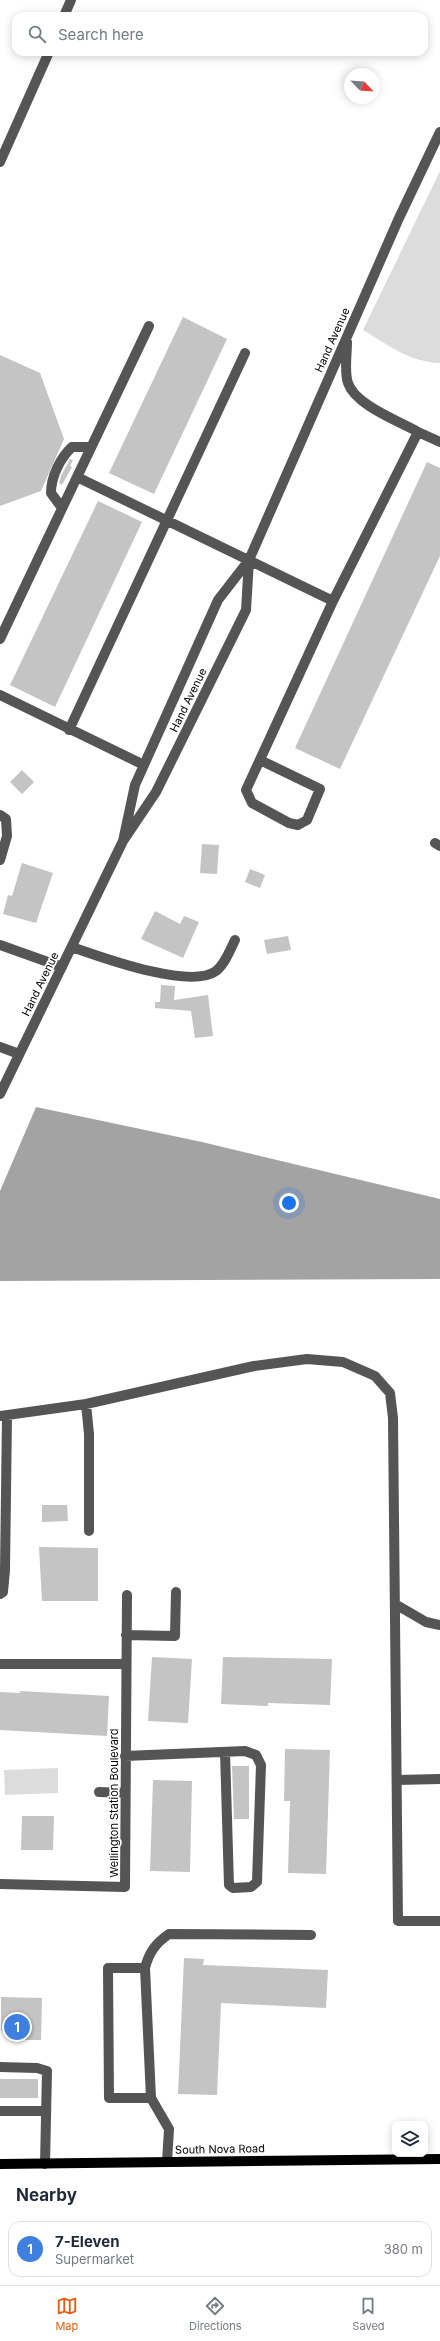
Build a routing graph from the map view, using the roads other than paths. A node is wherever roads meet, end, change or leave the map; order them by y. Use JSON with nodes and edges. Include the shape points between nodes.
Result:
{"nodes":[{"id":1,"x":71,"y":0,"type":"edge"},
{"id":2,"x":66,"y":12,"type":"edge"},
{"id":3,"x":47,"y":56,"type":"edge"},
{"id":4,"x":440,"y":132,"type":"edge"},
{"id":5,"x":0,"y":162,"type":"edge"},
{"id":6,"x":149,"y":326,"type":"dead end"},
{"id":7,"x":347,"y":336,"type":"junction"},
{"id":8,"x":245,"y":353,"type":"dead end"},
{"id":9,"x":418,"y":432,"type":"junction"},
{"id":10,"x":440,"y":442,"type":"edge"},
{"id":11,"x":91,"y":447,"type":"junction"},
{"id":12,"x":77,"y":477,"type":"junction"},
{"id":13,"x":62,"y":508,"type":"junction"},
{"id":14,"x":166,"y":520,"type":"junction"},
{"id":15,"x":249,"y":560,"type":"junction"},
{"id":16,"x":333,"y":601,"type":"junction"},
{"id":17,"x":0,"y":639,"type":"edge"},
{"id":18,"x":0,"y":695,"type":"edge"},
{"id":19,"x":69,"y":730,"type":"junction"},
{"id":20,"x":260,"y":760,"type":"junction"},
{"id":21,"x":144,"y":765,"type":"junction"},
{"id":22,"x":0,"y":815,"type":"edge"},
{"id":23,"x":123,"y":841,"type":"junction"},
{"id":24,"x":0,"y":860,"type":"edge"},
{"id":25,"x":235,"y":940,"type":"dead end"},
{"id":26,"x":0,"y":945,"type":"edge"},
{"id":27,"x":72,"y":947,"type":"junction"},
{"id":28,"x":62,"y":967,"type":"junction"},
{"id":29,"x":0,"y":1047,"type":"edge"},
{"id":30,"x":19,"y":1054,"type":"junction"},
{"id":31,"x":0,"y":1094,"type":"edge"},
{"id":32,"x":86,"y":1404,"type":"junction"},
{"id":33,"x":4,"y":1415,"type":"edge"},
{"id":34,"x":3,"y":1454,"type":"edge"},
{"id":35,"x":89,"y":1531,"type":"dead end"},
{"id":36,"x":176,"y":1592,"type":"dead end"},
{"id":37,"x":0,"y":1594,"type":"edge"},
{"id":38,"x":127,"y":1595,"type":"dead end"},
{"id":39,"x":395,"y":1604,"type":"junction"},
{"id":40,"x":440,"y":1624,"type":"edge"},
{"id":41,"x":126,"y":1635,"type":"junction"},
{"id":42,"x":0,"y":1664,"type":"edge"},
{"id":43,"x":126,"y":1664,"type":"junction"},
{"id":44,"x":225,"y":1752,"type":"junction"},
{"id":45,"x":126,"y":1756,"type":"junction"},
{"id":46,"x":440,"y":1779,"type":"edge"},
{"id":47,"x":397,"y":1780,"type":"junction"},
{"id":48,"x":99,"y":1792,"type":"dead end"},
{"id":49,"x":125,"y":1793,"type":"junction"},
{"id":50,"x":0,"y":1884,"type":"edge"},
{"id":51,"x":440,"y":1921,"type":"edge"},
{"id":52,"x":311,"y":1935,"type":"dead end"},
{"id":53,"x":146,"y":1968,"type":"junction"},
{"id":54,"x":0,"y":2067,"type":"edge"},
{"id":55,"x":151,"y":2098,"type":"junction"},
{"id":56,"x":0,"y":2111,"type":"edge"},
{"id":57,"x":46,"y":2111,"type":"junction"},
{"id":58,"x":440,"y":2159,"type":"edge"},
{"id":59,"x":279,"y":2161,"type":"junction"},
{"id":60,"x":167,"y":2162,"type":"junction"},
{"id":61,"x":0,"y":2164,"type":"edge"},
{"id":62,"x":45,"y":2164,"type":"junction"},
{"id":63,"x":261,"y":2169,"type":"edge"}],
"edges":[{"from":1,"to":2,"type":"street"},
{"from":3,"to":5,"type":"street"},
{"from":4,"to":7,"type":"street","name":"Hand Avenue"},
{"from":6,"to":11,"type":"street"},
{"from":7,"to":9,"type":"street","via":[[348,383],[354,394],[368,405]]},
{"from":7,"to":15,"type":"street","name":"Hand Avenue"},
{"from":8,"to":14,"type":"street"},
{"from":9,"to":10,"type":"street"},
{"from":9,"to":16,"type":"street"},
{"from":11,"to":12,"type":"street"},
{"from":11,"to":13,"type":"street","via":[[72,447],[65,454],[51,483],[51,493]]},
{"from":12,"to":13,"type":"street"},
{"from":12,"to":14,"type":"street"},
{"from":13,"to":17,"type":"street"},
{"from":14,"to":15,"type":"street"},
{"from":14,"to":19,"type":"street"},
{"from":15,"to":16,"type":"street"},
{"from":15,"to":21,"type":"street","name":"Hand Avenue","via":[[218,600]]},
{"from":15,"to":23,"type":"street","name":"Hand Avenue","via":[[246,610],[156,792]]},
{"from":16,"to":20,"type":"street"},
{"from":18,"to":19,"type":"street"},
{"from":19,"to":21,"type":"street"},
{"from":20,"to":20,"type":"street","via":[[246,790],[252,803],[298,825],[306,820],[320,789]]},
{"from":21,"to":23,"type":"street","name":"Hand Avenue","via":[[135,785]]},
{"from":22,"to":24,"type":"street","via":[[6,819],[8,836]]},
{"from":23,"to":27,"type":"street","name":"Hand Avenue"},
{"from":25,"to":27,"type":"street","via":[[216,970],[199,978],[128,966]]},
{"from":26,"to":28,"type":"street"},
{"from":27,"to":28,"type":"street","name":"Hand Avenue"},
{"from":28,"to":30,"type":"street","name":"Hand Avenue"},
{"from":29,"to":30,"type":"street"},
{"from":30,"to":31,"type":"street","name":"Hand Avenue"},
{"from":32,"to":33,"type":"street"},
{"from":32,"to":35,"type":"street","via":[[89,1434]]},
{"from":32,"to":39,"type":"street","via":[[254,1366],[307,1359],[343,1362],[375,1376],[390,1393],[393,1418]]},
{"from":33,"to":34,"type":"street"},
{"from":34,"to":37,"type":"street","via":[[5,1570],[3,1592]]},
{"from":36,"to":41,"type":"street","via":[[175,1636]]},
{"from":38,"to":41,"type":"street","name":"Wellington Station Boulevard"},
{"from":39,"to":40,"type":"street","via":[[426,1622]]},
{"from":39,"to":47,"type":"street"},
{"from":41,"to":43,"type":"street","name":"Wellington Station Boulevard"},
{"from":42,"to":43,"type":"street"},
{"from":43,"to":45,"type":"street","name":"Wellington Station Boulevard"},
{"from":44,"to":44,"type":"street","via":[[245,1751],[256,1755],[261,1765],[257,1882],[252,1887],[233,1888],[229,1885]]},
{"from":44,"to":45,"type":"street"},
{"from":45,"to":49,"type":"street","name":"Wellington Station Boulevard"},
{"from":46,"to":47,"type":"street"},
{"from":47,"to":51,"type":"street","via":[[398,1921]]},
{"from":48,"to":49,"type":"street"},
{"from":49,"to":50,"type":"street","name":"Wellington Station Boulevard","via":[[126,1888]]},
{"from":52,"to":53,"type":"street","via":[[169,1934],[158,1942],[148,1956]]},
{"from":53,"to":55,"type":"street"},
{"from":53,"to":55,"type":"street","via":[[108,1968],[109,2098]]},
{"from":54,"to":57,"type":"street","via":[[37,2068],[47,2071]]},
{"from":55,"to":60,"type":"street","via":[[169,2129]]},
{"from":56,"to":57,"type":"street"},
{"from":57,"to":62,"type":"street"},
{"from":58,"to":59,"type":"main road","name":"South Nova Road"},
{"from":59,"to":60,"type":"main road","name":"South Nova Road"},
{"from":59,"to":63,"type":"main road"},
{"from":60,"to":62,"type":"main road","name":"South Nova Road"},
{"from":61,"to":62,"type":"main road","name":"South Nova Road"}]}
